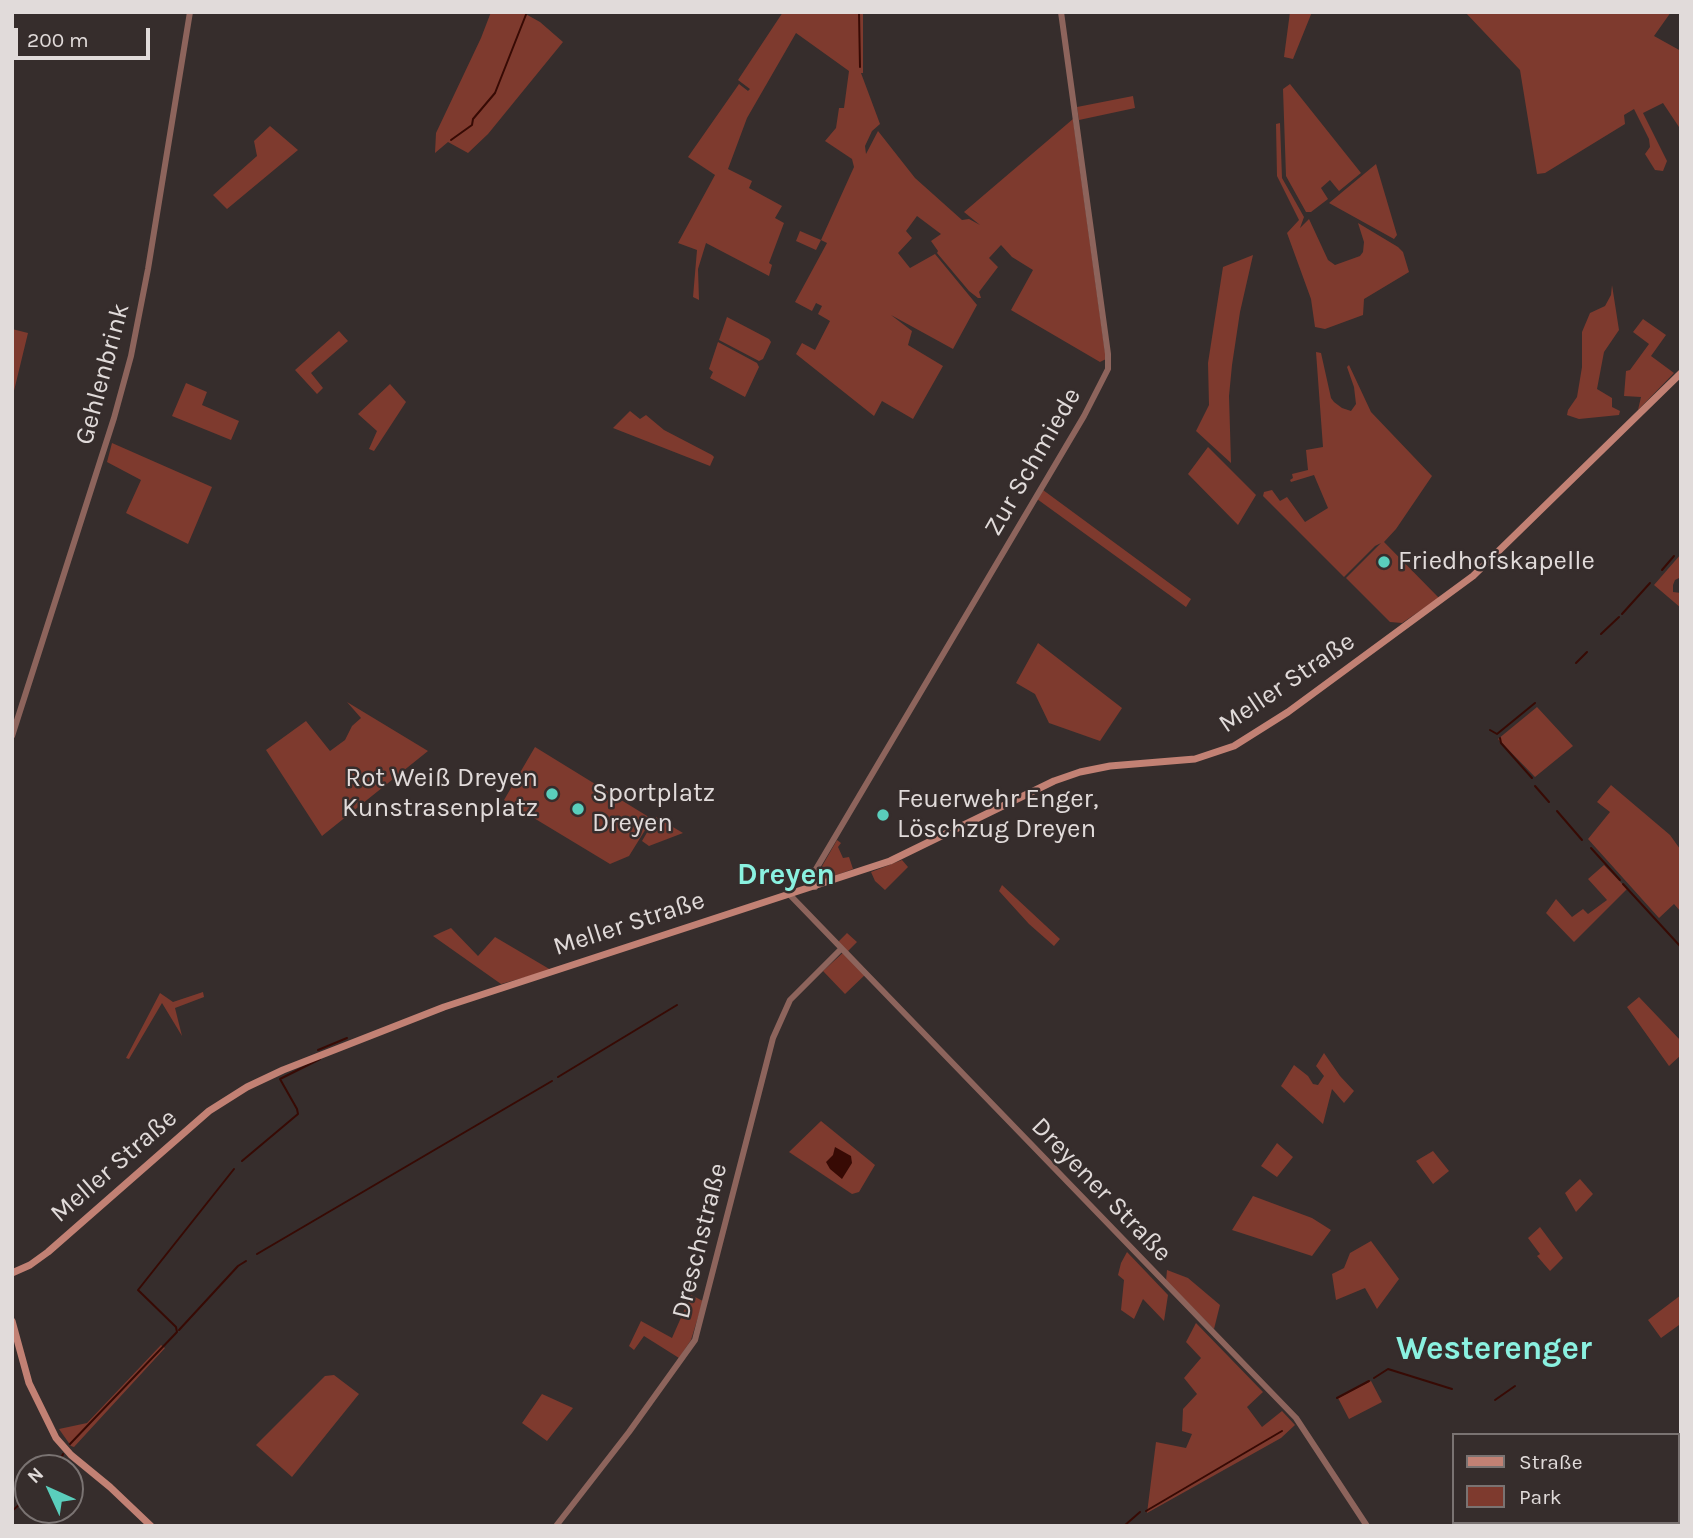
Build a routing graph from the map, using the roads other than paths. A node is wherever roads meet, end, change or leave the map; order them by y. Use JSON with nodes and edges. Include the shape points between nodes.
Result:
{"nodes":[{"id":1,"x":190,"y":12,"type":"edge"},
{"id":2,"x":1061,"y":12,"type":"edge"},
{"id":3,"x":1681,"y":373,"type":"edge"},
{"id":4,"x":12,"y":736,"type":"edge"},
{"id":5,"x":815,"y":887,"type":"junction"},
{"id":6,"x":789,"y":894,"type":"junction"},
{"id":7,"x":841,"y":949,"type":"junction"},
{"id":8,"x":30,"y":1265,"type":"junction"},
{"id":9,"x":12,"y":1273,"type":"edge"},
{"id":10,"x":12,"y":1278,"type":"edge"},
{"id":11,"x":12,"y":1321,"type":"edge"},
{"id":12,"x":151,"y":1526,"type":"edge"},
{"id":13,"x":556,"y":1526,"type":"edge"},
{"id":14,"x":1367,"y":1526,"type":"edge"}],
"edges":[{"from":1,"to":4,"type":"street","name":"Gehlenbrink","via":[[131,356]]},
{"from":2,"to":5,"type":"street","name":"Zur Schmiede","via":[[1108,369],[816,869]]},
{"from":3,"to":5,"type":"main road","name":"Meller Straße","via":[[1474,576],[1255,734],[1226,750],[1195,759],[1110,766],[1054,781],[891,862]]},
{"from":5,"to":6,"type":"main road","name":"Meller Straße"},
{"from":6,"to":7,"type":"street","name":"Dreyener Straße"},
{"from":6,"to":8,"type":"main road","name":"Meller Straße","via":[[373,1032],[257,1082],[209,1111]]},
{"from":7,"to":13,"type":"street","name":"Dreschstraße","via":[[790,1000],[773,1038],[695,1340]]},
{"from":7,"to":14,"type":"street","name":"Dreyener Straße","via":[[1296,1418]]},
{"from":8,"to":9,"type":"main road","name":"Meller Straße"},
{"from":8,"to":10,"type":"main road"},
{"from":11,"to":12,"type":"main road","via":[[29,1383],[56,1438]]}]}
